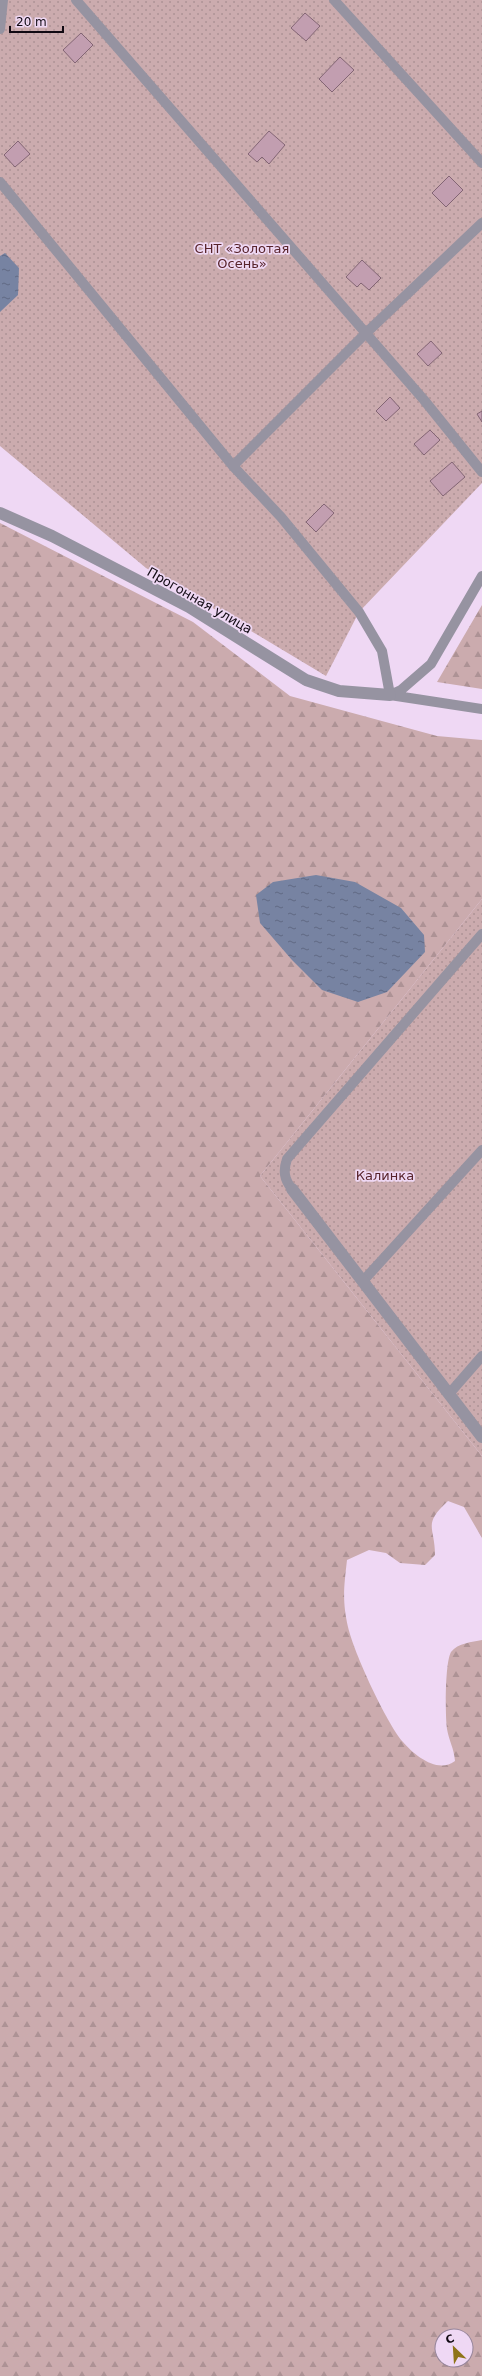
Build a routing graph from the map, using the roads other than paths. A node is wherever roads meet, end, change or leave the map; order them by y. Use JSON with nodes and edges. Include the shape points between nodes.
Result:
{"nodes":[{"id":1,"x":3,"y":0,"type":"edge"},
{"id":2,"x":76,"y":0,"type":"edge"},
{"id":3,"x":334,"y":0,"type":"edge"},
{"id":4,"x":0,"y":29,"type":"edge"},
{"id":5,"x":482,"y":163,"type":"edge"},
{"id":6,"x":0,"y":182,"type":"edge"},
{"id":7,"x":482,"y":222,"type":"edge"},
{"id":8,"x":365,"y":334,"type":"junction"},
{"id":9,"x":233,"y":466,"type":"junction"},
{"id":10,"x":482,"y":472,"type":"edge"},
{"id":11,"x":0,"y":513,"type":"edge"},
{"id":12,"x":482,"y":576,"type":"edge"},
{"id":13,"x":390,"y":695,"type":"junction"},
{"id":14,"x":482,"y":709,"type":"edge"},
{"id":15,"x":482,"y":934,"type":"edge"},
{"id":16,"x":482,"y":1150,"type":"edge"},
{"id":17,"x":292,"y":1189,"type":"joint"},
{"id":18,"x":363,"y":1281,"type":"junction"},
{"id":19,"x":482,"y":1356,"type":"edge"},
{"id":20,"x":449,"y":1394,"type":"junction"},
{"id":21,"x":482,"y":1437,"type":"edge"}],
"edges":[{"from":1,"to":4,"type":"lane"},
{"from":2,"to":8,"type":"lane"},
{"from":3,"to":5,"type":"lane"},
{"from":6,"to":9,"type":"lane"},
{"from":7,"to":8,"type":"lane"},
{"from":8,"to":9,"type":"lane"},
{"from":8,"to":10,"type":"lane","via":[[424,400]]},
{"from":9,"to":13,"type":"lane","via":[[280,517],[359,612],[382,651]]},
{"from":11,"to":13,"type":"street","name":"Прогонная улица","via":[[52,536],[189,607],[306,680],[339,691]]},
{"from":12,"to":13,"type":"lane","via":[[431,664],[401,690]]},
{"from":13,"to":14,"type":"lane"},
{"from":15,"to":17,"type":"lane","via":[[287,1158],[283,1170],[286,1182]]},
{"from":16,"to":18,"type":"lane"},
{"from":17,"to":18,"type":"street"},
{"from":18,"to":20,"type":"street"},
{"from":19,"to":20,"type":"lane"},
{"from":20,"to":21,"type":"street"}]}
